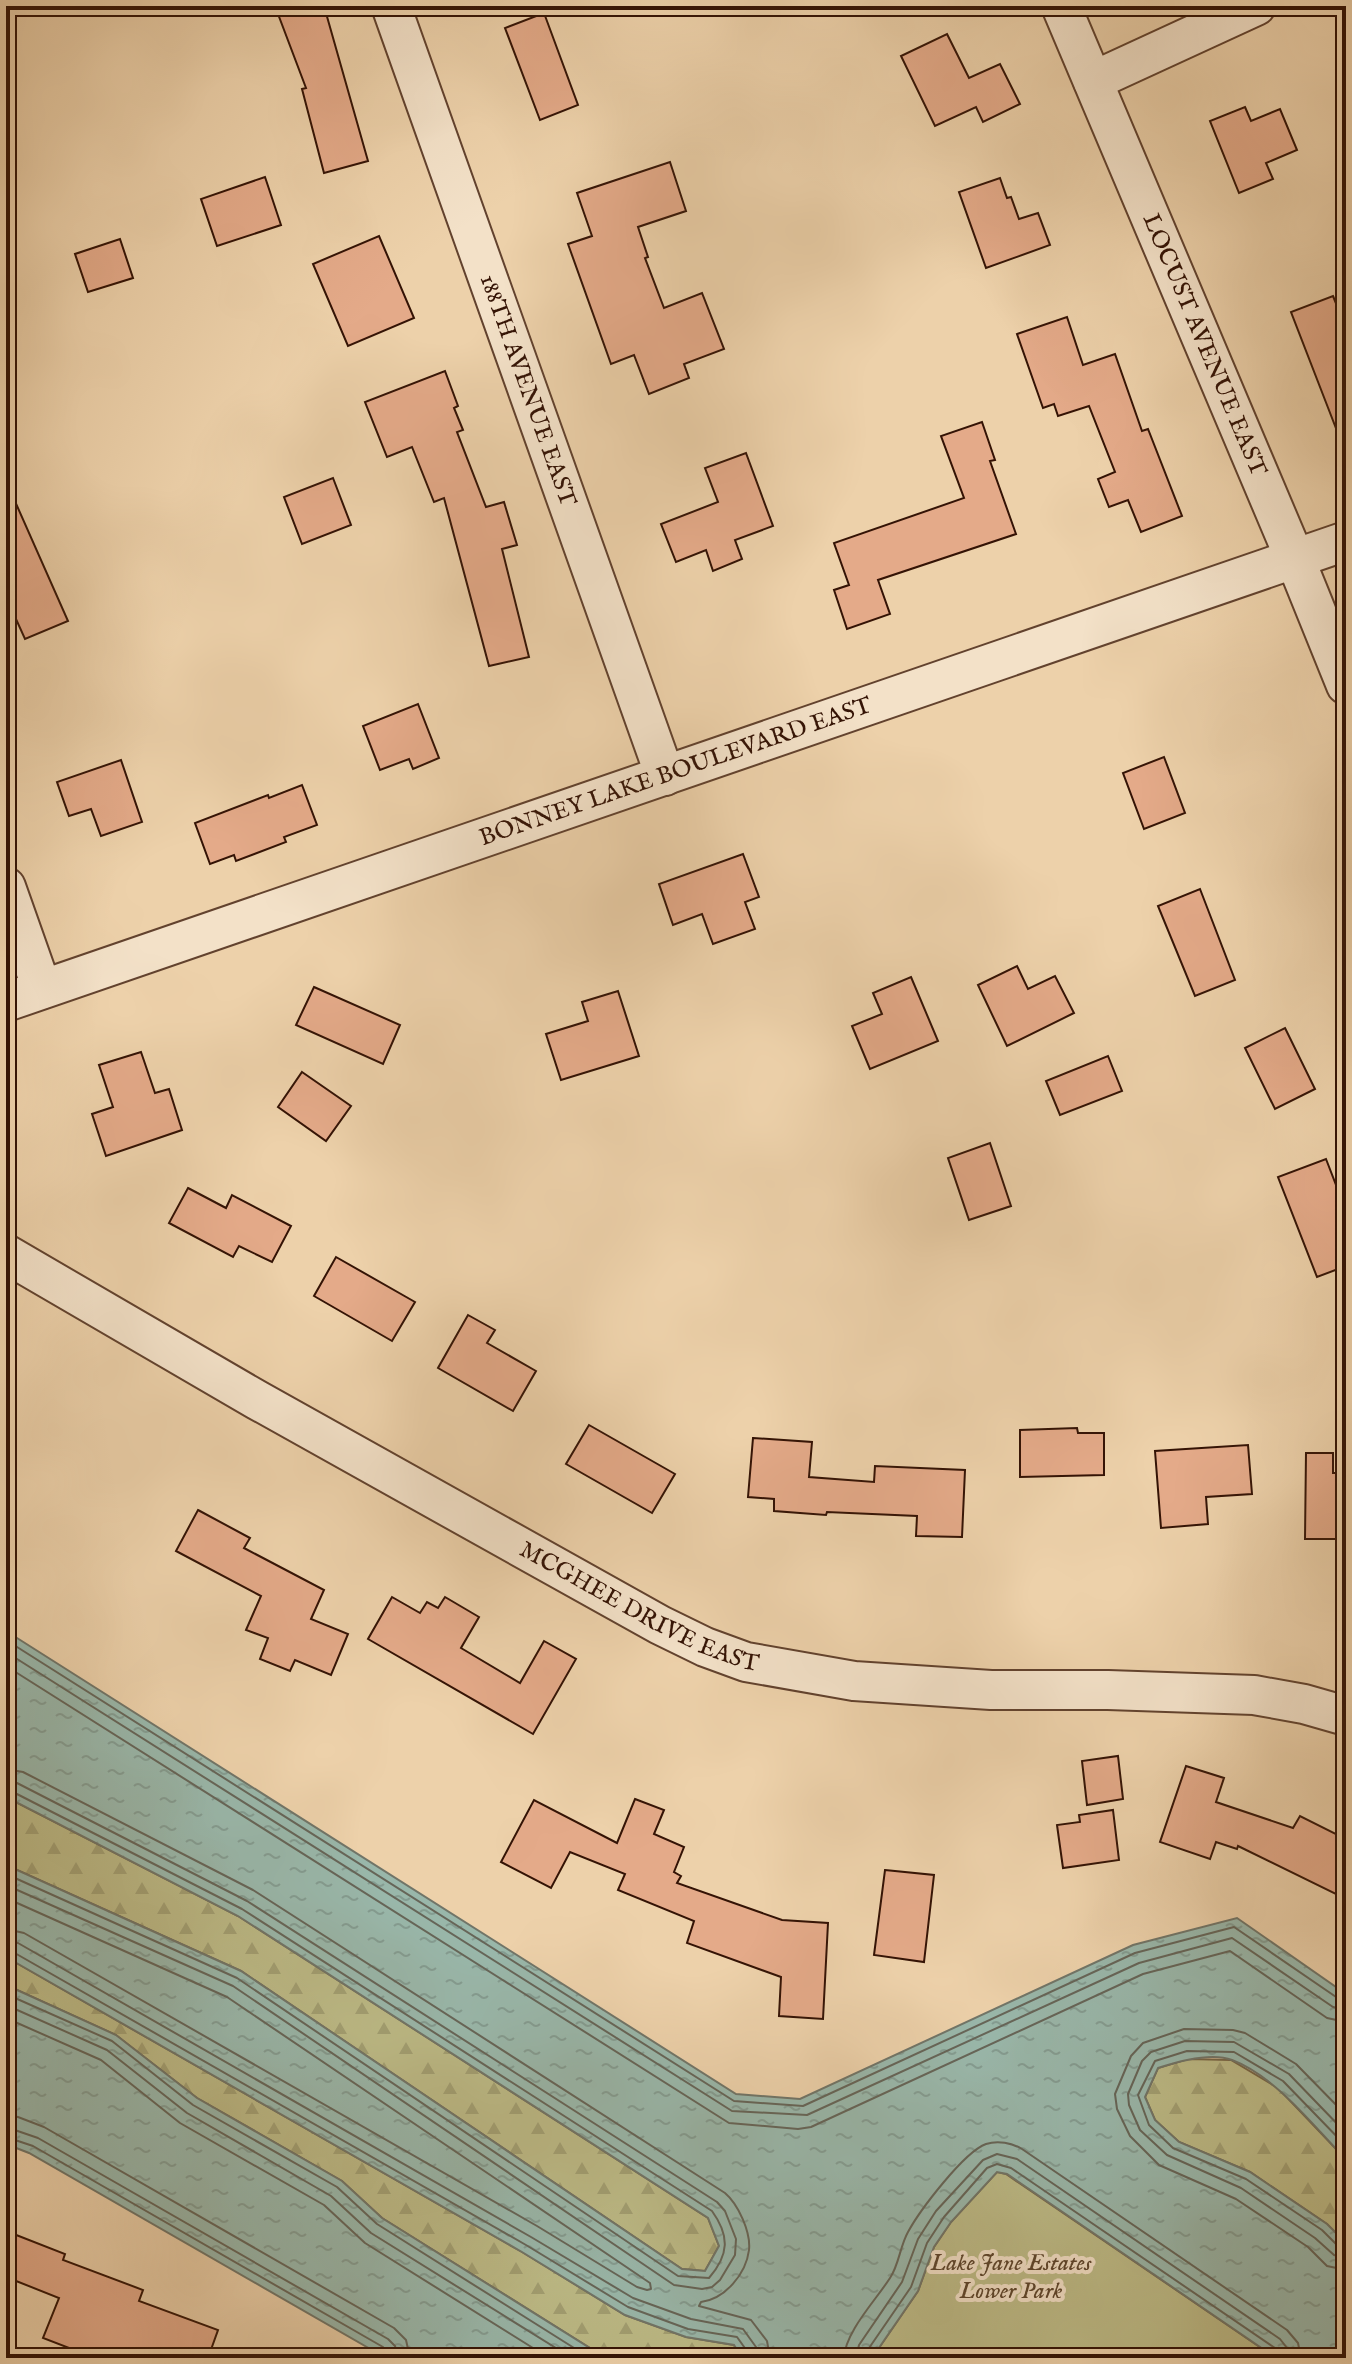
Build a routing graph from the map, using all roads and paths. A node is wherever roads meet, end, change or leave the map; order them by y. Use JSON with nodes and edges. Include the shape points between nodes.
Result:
{"nodes":[{"id":1,"x":391,"y":6,"type":"edge"},
{"id":2,"x":1061,"y":6,"type":"edge"},
{"id":3,"x":1256,"y":6,"type":"edge"},
{"id":4,"x":1093,"y":81,"type":"junction"},
{"id":5,"x":1346,"y":541,"type":"edge"},
{"id":6,"x":1295,"y":559,"type":"junction"},
{"id":7,"x":1346,"y":685,"type":"edge"},
{"id":8,"x":665,"y":776,"type":"junction"},
{"id":9,"x":6,"y":887,"type":"edge"},
{"id":10,"x":42,"y":989,"type":"junction"},
{"id":11,"x":6,"y":1002,"type":"edge"},
{"id":12,"x":6,"y":1254,"type":"edge"},
{"id":13,"x":1346,"y":1716,"type":"edge"}],
"edges":[{"from":1,"to":8,"type":"street","name":"188TH AVENUE EAST"},
{"from":2,"to":4,"type":"street","name":"LOCUST AVENUE EAST"},
{"from":3,"to":4,"type":"street"},
{"from":4,"to":6,"type":"street","name":"LOCUST AVENUE EAST"},
{"from":5,"to":6,"type":"street","name":"BONNEY LAKE BOULEVARD EAST"},
{"from":6,"to":7,"type":"street","name":"LOCUST AVENUE EAST"},
{"from":6,"to":8,"type":"street","name":"BONNEY LAKE BOULEVARD EAST"},
{"from":8,"to":10,"type":"street","name":"BONNEY LAKE BOULEVARD EAST"},
{"from":9,"to":10,"type":"street"},
{"from":10,"to":11,"type":"street","name":"BONNEY LAKE BOULEVARD EAST"},
{"from":12,"to":13,"type":"street","name":"MCGHEE DRIVE EAST","via":[[660,1625],[746,1662],[854,1681],[991,1690],[1254,1695]]}]}
